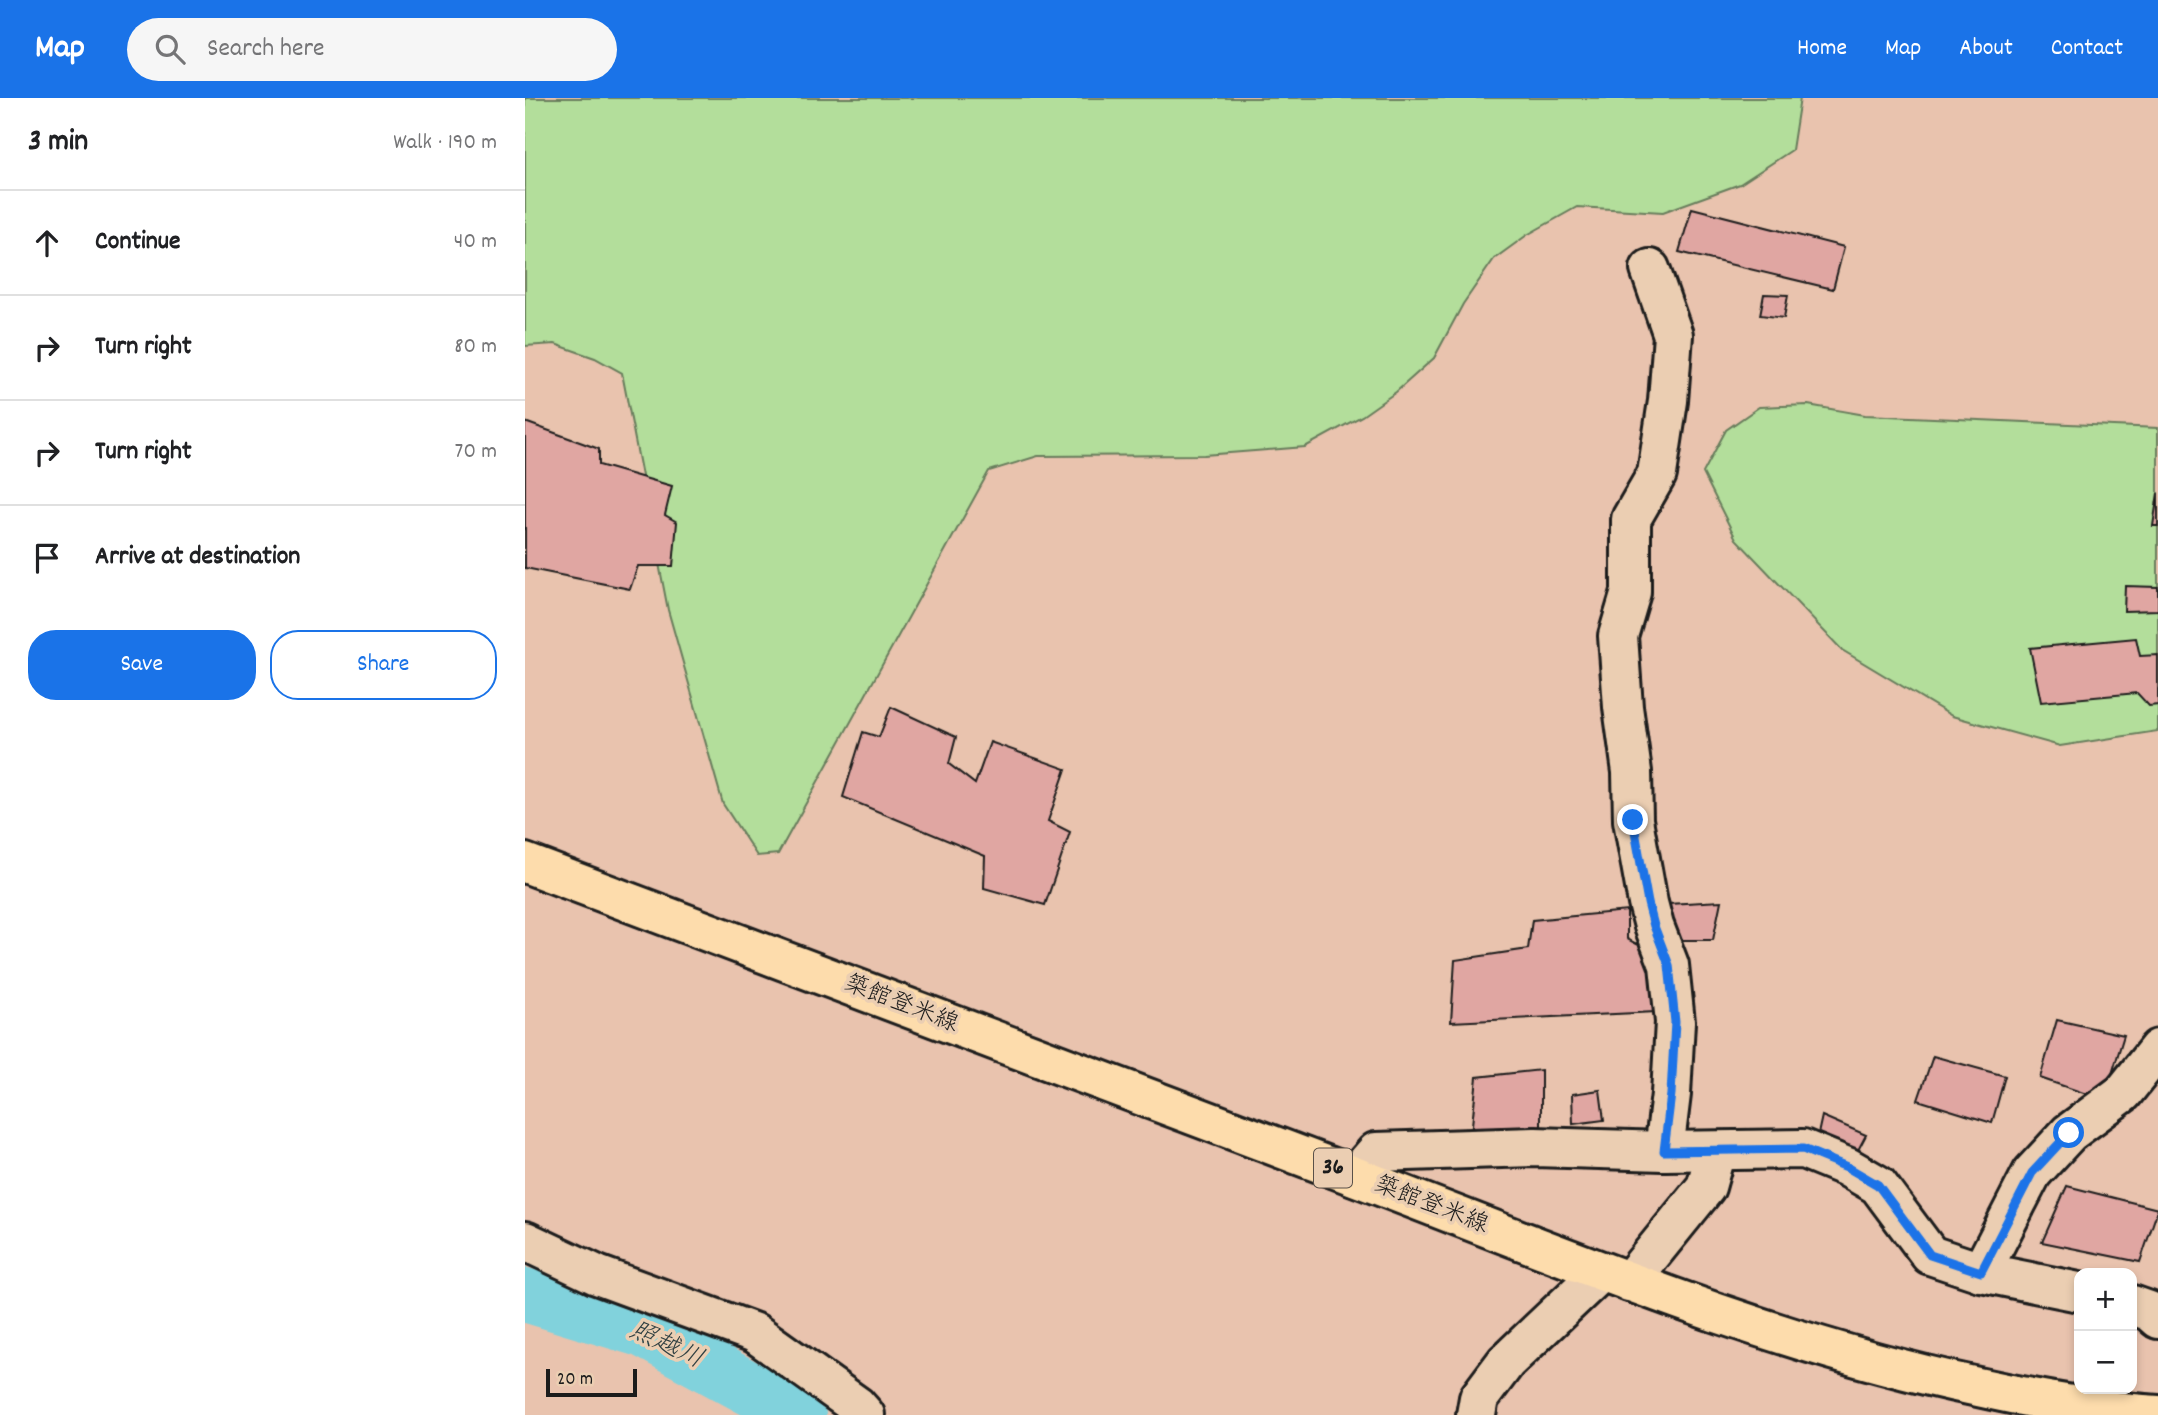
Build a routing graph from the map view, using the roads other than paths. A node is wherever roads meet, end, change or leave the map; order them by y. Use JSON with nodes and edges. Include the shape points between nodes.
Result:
{"nodes":[{"id":1,"x":1650,"y":269,"type":"dead end"},
{"id":2,"x":525,"y":863,"type":"edge"},
{"id":3,"x":2158,"y":1049,"type":"edge"},
{"id":4,"x":1664,"y":1151,"type":"junction"},
{"id":5,"x":1716,"y":1151,"type":"junction"},
{"id":6,"x":1355,"y":1176,"type":"junction"},
{"id":7,"x":525,"y":1241,"type":"edge"},
{"id":8,"x":1981,"y":1272,"type":"junction"},
{"id":9,"x":1615,"y":1277,"type":"junction"},
{"id":10,"x":2074,"y":1292,"type":"edge"},
{"id":11,"x":2137,"y":1307,"type":"edge"},
{"id":12,"x":2158,"y":1319,"type":"edge"},
{"id":13,"x":865,"y":1415,"type":"edge"},
{"id":14,"x":1476,"y":1415,"type":"edge"},
{"id":15,"x":2158,"y":1415,"type":"edge"}],
"edges":[{"from":1,"to":4,"type":"street","via":[[1673,335],[1668,401],[1657,474],[1631,519],[1631,592],[1618,636],[1633,820],[1648,903],[1669,965],[1675,1022]]},
{"from":2,"to":6,"type":"main road","name":"築館登米線","number":"36"},
{"from":3,"to":8,"type":"street","via":[[2123,1093],[2069,1133],[2032,1173]]},
{"from":4,"to":5,"type":"street"},
{"from":4,"to":6,"type":"street","via":[[1535,1146],[1376,1152]]},
{"from":5,"to":8,"type":"street","via":[[1803,1149],[1847,1167],[1878,1185],[1930,1255]]},
{"from":5,"to":9,"type":"street","via":[[1706,1187]]},
{"from":6,"to":9,"type":"main road","name":"築館登米線","number":"36"},
{"from":7,"to":13,"type":"street","via":[[597,1275],[755,1333]]},
{"from":8,"to":10,"type":"street"},
{"from":9,"to":14,"type":"street","via":[[1506,1362],[1479,1398]]},
{"from":9,"to":15,"type":"main road","name":"築館登米線","number":"36","via":[[1770,1332],[1908,1372],[2035,1399]]},
{"from":11,"to":12,"type":"street"}]}
